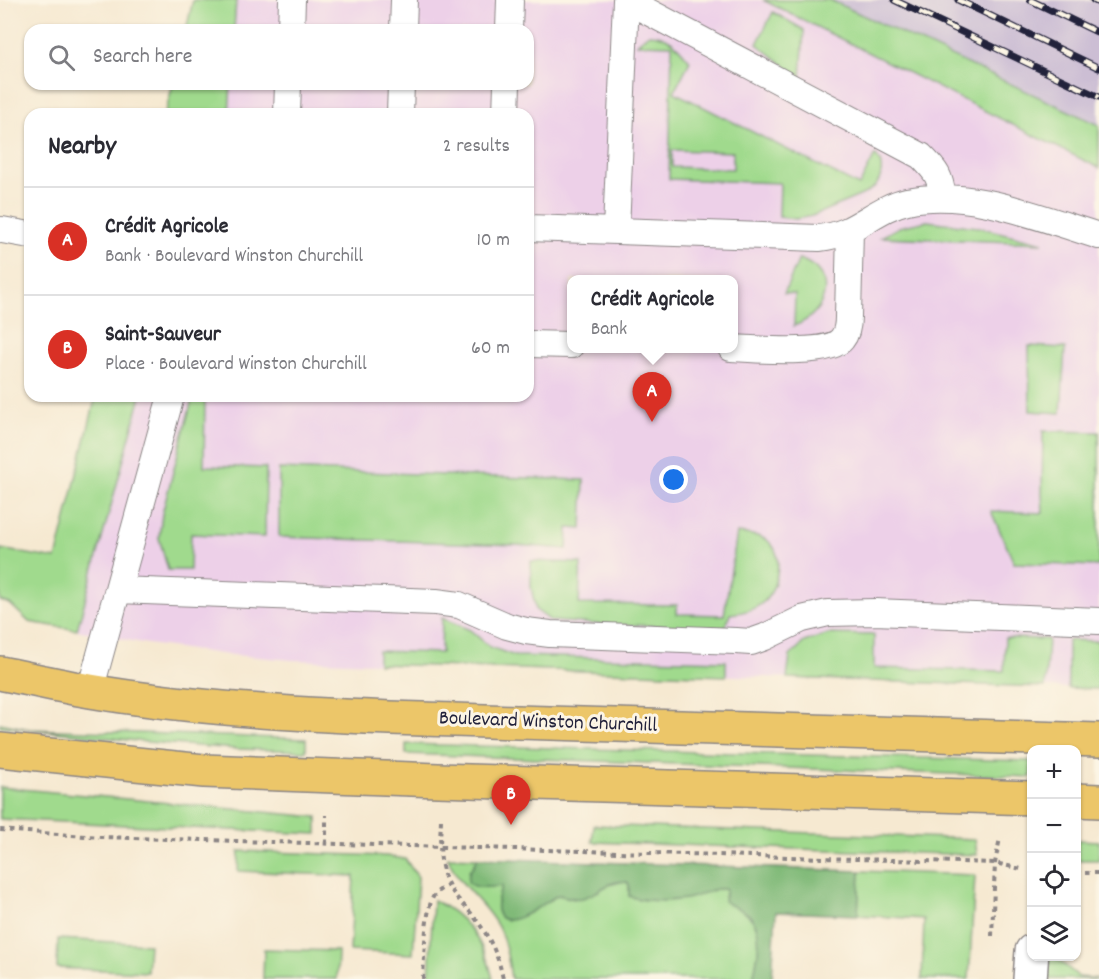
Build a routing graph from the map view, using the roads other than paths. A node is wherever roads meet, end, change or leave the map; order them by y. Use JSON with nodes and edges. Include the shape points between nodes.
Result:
{"nodes":[{"id":1,"x":292,"y":0,"type":"edge"},
{"id":2,"x":404,"y":0,"type":"edge"},
{"id":3,"x":510,"y":0,"type":"edge"},
{"id":4,"x":626,"y":0,"type":"edge"},
{"id":5,"x":291,"y":24,"type":"edge"},
{"id":6,"x":403,"y":24,"type":"edge"},
{"id":7,"x":509,"y":24,"type":"edge"},
{"id":8,"x":288,"y":90,"type":"edge"},
{"id":9,"x":401,"y":90,"type":"edge"},
{"id":10,"x":507,"y":90,"type":"edge"},
{"id":11,"x":287,"y":108,"type":"edge"},
{"id":12,"x":400,"y":108,"type":"edge"},
{"id":13,"x":506,"y":108,"type":"edge"},
{"id":14,"x":943,"y":198,"type":"junction"},
{"id":15,"x":534,"y":228,"type":"edge"},
{"id":16,"x":850,"y":229,"type":"junction"},
{"id":17,"x":2,"y":230,"type":"dead end"},
{"id":18,"x":616,"y":230,"type":"junction"},
{"id":19,"x":24,"y":234,"type":"edge"},
{"id":20,"x":1099,"y":236,"type":"edge"},
{"id":21,"x":534,"y":344,"type":"edge"},
{"id":22,"x":567,"y":345,"type":"edge"},
{"id":23,"x":738,"y":348,"type":"edge"},
{"id":24,"x":169,"y":402,"type":"edge"},
{"id":25,"x":118,"y":590,"type":"junction"},
{"id":26,"x":1099,"y":621,"type":"edge"},
{"id":27,"x":0,"y":673,"type":"edge"},
{"id":28,"x":90,"y":691,"type":"junction"},
{"id":29,"x":1099,"y":740,"type":"edge"},
{"id":30,"x":0,"y":750,"type":"edge"},
{"id":31,"x":1027,"y":798,"type":"edge"},
{"id":32,"x":1081,"y":800,"type":"edge"},
{"id":33,"x":1099,"y":801,"type":"edge"},
{"id":34,"x":1031,"y":961,"type":"edge"},
{"id":35,"x":1030,"y":979,"type":"edge"}],
"edges":[{"from":1,"to":5,"type":"lane"},
{"from":2,"to":6,"type":"lane"},
{"from":3,"to":7,"type":"lane"},
{"from":4,"to":14,"type":"lane","via":[[921,156],[936,170]]},
{"from":4,"to":18,"type":"lane"},
{"from":8,"to":11,"type":"lane"},
{"from":9,"to":12,"type":"lane"},
{"from":10,"to":13,"type":"lane"},
{"from":14,"to":16,"type":"lane","via":[[906,201]]},
{"from":14,"to":20,"type":"lane","via":[[1015,210]]},
{"from":15,"to":18,"type":"lane"},
{"from":16,"to":18,"type":"lane","via":[[819,238]]},
{"from":16,"to":23,"type":"lane","via":[[847,330],[842,341],[812,350]]},
{"from":17,"to":19,"type":"lane"},
{"from":21,"to":22,"type":"lane"},
{"from":24,"to":25,"type":"lane"},
{"from":25,"to":26,"type":"lane","via":[[436,602],[459,605],[526,631],[751,642],[802,619],[828,613]]},
{"from":25,"to":28,"type":"lane"},
{"from":27,"to":28,"type":"main road","name":"Boulevard Winston Churchill"},
{"from":28,"to":29,"type":"main road","name":"Boulevard Winston Churchill","via":[[311,715]]},
{"from":30,"to":31,"type":"main road","via":[[204,771]]},
{"from":32,"to":33,"type":"main road"},
{"from":34,"to":35,"type":"street"}]}
